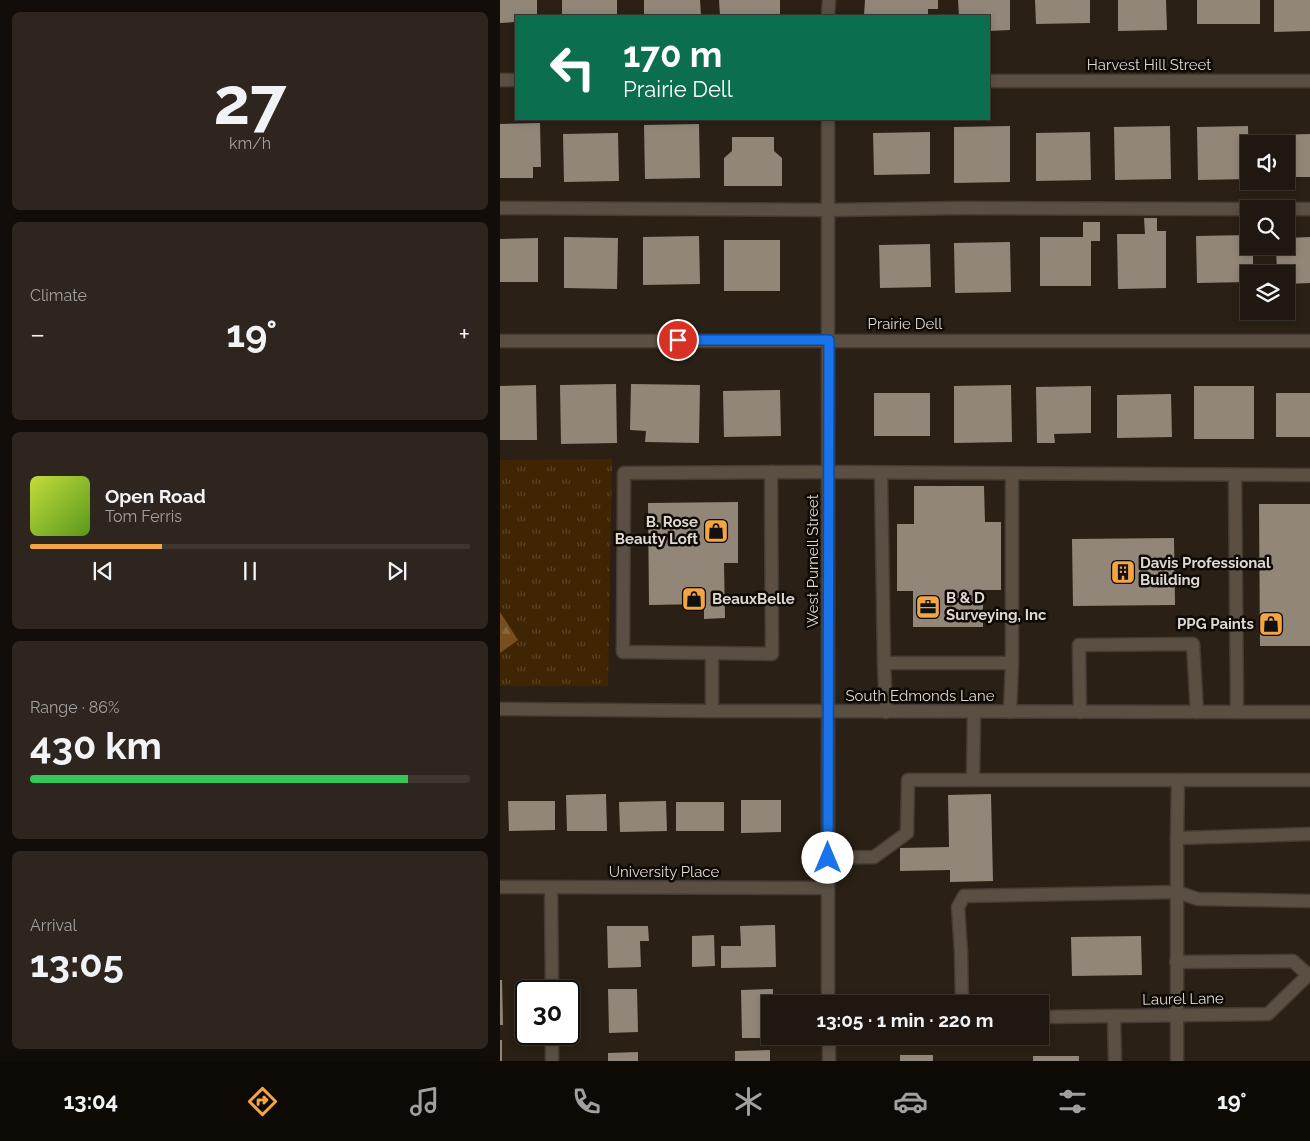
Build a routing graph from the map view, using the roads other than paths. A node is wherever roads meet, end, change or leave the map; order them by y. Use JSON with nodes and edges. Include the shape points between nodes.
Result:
{"nodes":[{"id":1,"x":828,"y":0,"type":"edge"},
{"id":2,"x":828,"y":15,"type":"edge"},
{"id":3,"x":500,"y":80,"type":"edge"},
{"id":4,"x":515,"y":80,"type":"edge"},
{"id":5,"x":990,"y":81,"type":"edge"},
{"id":6,"x":1310,"y":81,"type":"edge"},
{"id":7,"x":828,"y":120,"type":"edge"},
{"id":8,"x":500,"y":208,"type":"edge"},
{"id":9,"x":1240,"y":209,"type":"edge"},
{"id":10,"x":1295,"y":209,"type":"edge"},
{"id":11,"x":1310,"y":209,"type":"edge"},
{"id":12,"x":829,"y":210,"type":"junction"},
{"id":13,"x":500,"y":340,"type":"edge"},
{"id":14,"x":829,"y":340,"type":"junction"},
{"id":15,"x":1310,"y":341,"type":"edge"},
{"id":16,"x":771,"y":472,"type":"junction"},
{"id":17,"x":829,"y":472,"type":"junction"},
{"id":18,"x":882,"y":473,"type":"junction"},
{"id":19,"x":1012,"y":474,"type":"junction"},
{"id":20,"x":1235,"y":475,"type":"junction"},
{"id":21,"x":1310,"y":475,"type":"edge"},
{"id":22,"x":712,"y":653,"type":"junction"},
{"id":23,"x":884,"y":663,"type":"junction"},
{"id":24,"x":1012,"y":663,"type":"junction"},
{"id":25,"x":500,"y":709,"type":"edge"},
{"id":26,"x":712,"y":711,"type":"junction"},
{"id":27,"x":828,"y":712,"type":"junction"},
{"id":28,"x":886,"y":712,"type":"junction"},
{"id":29,"x":974,"y":712,"type":"junction"},
{"id":30,"x":1010,"y":712,"type":"junction"},
{"id":31,"x":1080,"y":712,"type":"junction"},
{"id":32,"x":1197,"y":712,"type":"junction"},
{"id":33,"x":1237,"y":712,"type":"junction"},
{"id":34,"x":1310,"y":712,"type":"edge"},
{"id":35,"x":973,"y":780,"type":"junction"},
{"id":36,"x":1178,"y":780,"type":"junction"},
{"id":37,"x":1310,"y":780,"type":"edge"},
{"id":38,"x":1310,"y":834,"type":"edge"},
{"id":39,"x":1177,"y":838,"type":"junction"},
{"id":40,"x":828,"y":858,"type":"junction"},
{"id":41,"x":500,"y":887,"type":"edge"},
{"id":42,"x":551,"y":888,"type":"junction"},
{"id":43,"x":828,"y":888,"type":"junction"},
{"id":44,"x":1177,"y":892,"type":"junction"},
{"id":45,"x":1310,"y":901,"type":"edge"},
{"id":46,"x":1176,"y":962,"type":"junction"},
{"id":47,"x":1309,"y":974,"type":"edge"},
{"id":48,"x":552,"y":980,"type":"edge"},
{"id":49,"x":828,"y":995,"type":"edge"},
{"id":50,"x":962,"y":995,"type":"edge"},
{"id":51,"x":1176,"y":1015,"type":"junction"},
{"id":52,"x":1114,"y":1016,"type":"junction"},
{"id":53,"x":1049,"y":1017,"type":"edge"},
{"id":54,"x":552,"y":1045,"type":"edge"},
{"id":55,"x":828,"y":1045,"type":"edge"},
{"id":56,"x":552,"y":1061,"type":"edge"},
{"id":57,"x":829,"y":1061,"type":"edge"},
{"id":58,"x":1115,"y":1061,"type":"edge"},
{"id":59,"x":1177,"y":1061,"type":"edge"}],
"edges":[{"from":1,"to":2,"type":"street"},
{"from":3,"to":4,"type":"street"},
{"from":5,"to":6,"type":"street","name":"Harvest Hill Street"},
{"from":7,"to":12,"type":"street","name":"West Purnell Street"},
{"from":8,"to":12,"type":"street"},
{"from":9,"to":12,"type":"street"},
{"from":10,"to":11,"type":"street"},
{"from":12,"to":14,"type":"street","name":"West Purnell Street"},
{"from":13,"to":14,"type":"street","name":"Prairie Dell"},
{"from":14,"to":15,"type":"street","name":"Prairie Dell"},
{"from":14,"to":17,"type":"street","name":"West Purnell Street"},
{"from":16,"to":17,"type":"street"},
{"from":16,"to":22,"type":"street","via":[[772,654]]},
{"from":16,"to":22,"type":"street","via":[[624,473],[623,652]]},
{"from":17,"to":18,"type":"street"},
{"from":17,"to":27,"type":"street","name":"West Purnell Street"},
{"from":18,"to":19,"type":"street"},
{"from":18,"to":23,"type":"street"},
{"from":19,"to":20,"type":"street"},
{"from":19,"to":24,"type":"street"},
{"from":20,"to":21,"type":"street"},
{"from":20,"to":33,"type":"street"},
{"from":22,"to":26,"type":"street"},
{"from":23,"to":24,"type":"street"},
{"from":23,"to":28,"type":"street"},
{"from":24,"to":30,"type":"street"},
{"from":25,"to":26,"type":"street","name":"South Edmonds Lane"},
{"from":26,"to":27,"type":"street","name":"South Edmonds Lane"},
{"from":27,"to":28,"type":"street","name":"South Edmonds Lane"},
{"from":27,"to":40,"type":"street","name":"West Purnell Street"},
{"from":28,"to":29,"type":"street","name":"South Edmonds Lane"},
{"from":29,"to":30,"type":"street","name":"South Edmonds Lane"},
{"from":29,"to":35,"type":"street"},
{"from":30,"to":31,"type":"street","name":"South Edmonds Lane"},
{"from":31,"to":32,"type":"street","name":"South Edmonds Lane"},
{"from":31,"to":32,"type":"street","via":[[1079,645],[1193,644]]},
{"from":32,"to":33,"type":"street","name":"South Edmonds Lane"},
{"from":33,"to":34,"type":"street","name":"South Edmonds Lane"},
{"from":35,"to":36,"type":"street"},
{"from":35,"to":40,"type":"street","via":[[908,780],[907,833],[874,857]]},
{"from":36,"to":37,"type":"street"},
{"from":36,"to":39,"type":"street"},
{"from":38,"to":39,"type":"street"},
{"from":39,"to":44,"type":"street"},
{"from":40,"to":43,"type":"street","name":"West Purnell Street"},
{"from":41,"to":42,"type":"street","name":"University Place"},
{"from":42,"to":43,"type":"street","name":"University Place"},
{"from":42,"to":48,"type":"street"},
{"from":43,"to":49,"type":"street","name":"West Purnell Street"},
{"from":44,"to":45,"type":"street","via":[[1198,899]]},
{"from":44,"to":46,"type":"street"},
{"from":44,"to":50,"type":"street","via":[[964,896],[958,908]]},
{"from":46,"to":47,"type":"street","via":[[1293,961]]},
{"from":46,"to":51,"type":"street"},
{"from":47,"to":51,"type":"street","name":"Laurel Lane","via":[[1268,1014]]},
{"from":51,"to":52,"type":"street","name":"Laurel Lane"},
{"from":51,"to":59,"type":"street"},
{"from":52,"to":53,"type":"street","name":"Laurel Lane"},
{"from":52,"to":58,"type":"street"},
{"from":54,"to":56,"type":"street"},
{"from":55,"to":57,"type":"street"}]}
